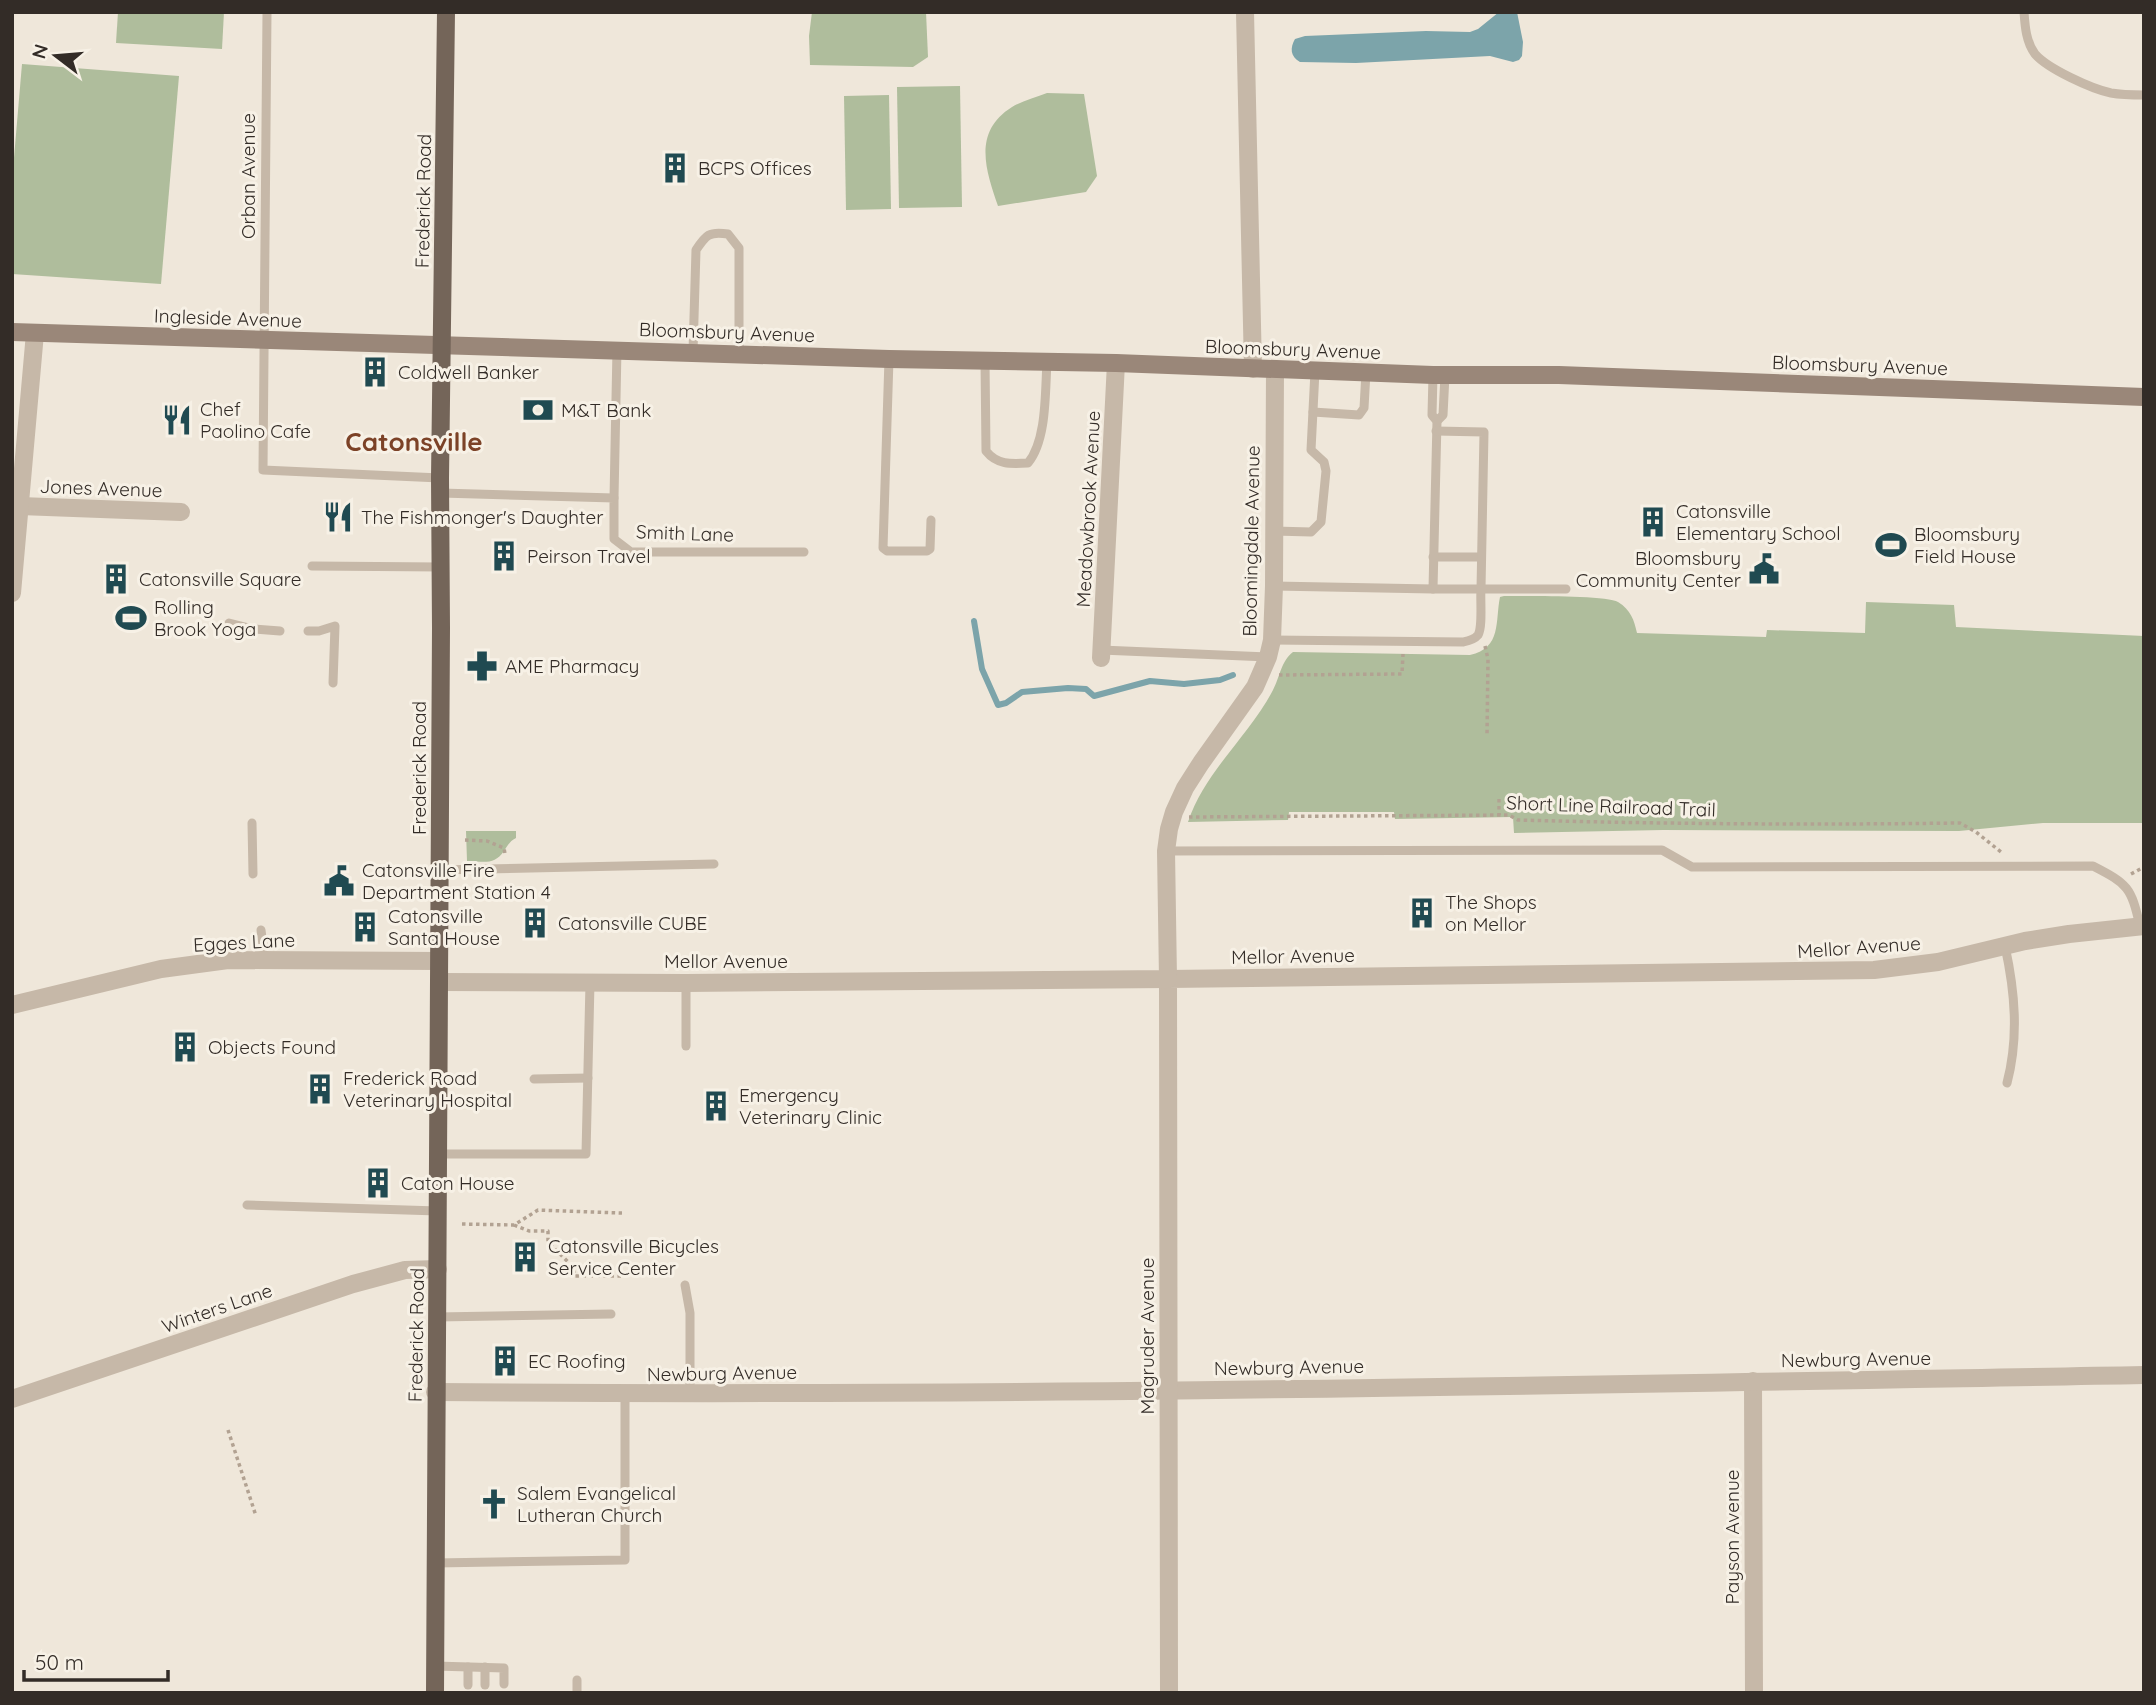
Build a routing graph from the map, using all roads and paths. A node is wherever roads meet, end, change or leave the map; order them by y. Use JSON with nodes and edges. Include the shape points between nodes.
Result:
{"nodes":[{"id":1,"x":267,"y":12,"type":"edge"},
{"id":2,"x":446,"y":12,"type":"edge"},
{"id":3,"x":1245,"y":12,"type":"edge"},
{"id":4,"x":2024,"y":12,"type":"edge"},
{"id":5,"x":2144,"y":94,"type":"edge"},
{"id":6,"x":12,"y":332,"type":"edge"},
{"id":7,"x":35,"y":333,"type":"junction"},
{"id":8,"x":265,"y":340,"type":"junction"},
{"id":9,"x":442,"y":345,"type":"junction"},
{"id":10,"x":617,"y":349,"type":"junction"},
{"id":11,"x":693,"y":352,"type":"junction"},
{"id":12,"x":739,"y":354,"type":"junction"},
{"id":13,"x":889,"y":359,"type":"junction"},
{"id":14,"x":985,"y":361,"type":"junction"},
{"id":15,"x":1047,"y":362,"type":"junction"},
{"id":16,"x":1116,"y":363,"type":"junction"},
{"id":17,"x":1253,"y":369,"type":"junction"},
{"id":18,"x":1275,"y":369,"type":"junction"},
{"id":19,"x":1315,"y":370,"type":"junction"},
{"id":20,"x":1366,"y":372,"type":"junction"},
{"id":21,"x":1439,"y":374,"type":"junction"},
{"id":22,"x":2144,"y":397,"type":"edge"},
{"id":23,"x":1313,"y":412,"type":"junction"},
{"id":24,"x":1437,"y":426,"type":"junction"},
{"id":25,"x":440,"y":485,"type":"junction"},
{"id":26,"x":614,"y":498,"type":"junction"},
{"id":27,"x":20,"y":506,"type":"junction"},
{"id":28,"x":181,"y":512,"type":"dead end"},
{"id":29,"x":931,"y":520,"type":"dead end"},
{"id":30,"x":1274,"y":531,"type":"junction"},
{"id":31,"x":804,"y":552,"type":"dead end"},
{"id":32,"x":1433,"y":557,"type":"junction"},
{"id":33,"x":1481,"y":557,"type":"junction"},
{"id":34,"x":312,"y":566,"type":"dead end"},
{"id":35,"x":441,"y":568,"type":"junction"},
{"id":36,"x":1274,"y":586,"type":"junction"},
{"id":37,"x":1433,"y":589,"type":"junction"},
{"id":38,"x":1480,"y":589,"type":"junction"},
{"id":39,"x":1566,"y":589,"type":"dead end"},
{"id":40,"x":12,"y":593,"type":"edge"},
{"id":41,"x":229,"y":623,"type":"dead end"},
{"id":42,"x":279,"y":631,"type":"dead end"},
{"id":43,"x":308,"y":631,"type":"dead end"},
{"id":44,"x":1485,"y":646,"type":"dead end"},
{"id":45,"x":1270,"y":648,"type":"junction"},
{"id":46,"x":1403,"y":652,"type":"dead end"},
{"id":47,"x":1101,"y":654,"type":"joint"},
{"id":48,"x":1278,"y":675,"type":"dead end"},
{"id":49,"x":333,"y":683,"type":"dead end"},
{"id":50,"x":1487,"y":735,"type":"dead end"},
{"id":51,"x":1499,"y":799,"type":"dead end"},
{"id":52,"x":1499,"y":815,"type":"junction"},
{"id":53,"x":1188,"y":817,"type":"dead end"},
{"id":54,"x":252,"y":823,"type":"dead end"},
{"id":55,"x":465,"y":840,"type":"dead end"},
{"id":56,"x":1167,"y":851,"type":"junction"},
{"id":57,"x":714,"y":864,"type":"dead end"},
{"id":58,"x":2020,"y":866,"type":"junction"},
{"id":59,"x":509,"y":868,"type":"junction"},
{"id":60,"x":439,"y":870,"type":"junction"},
{"id":61,"x":253,"y":874,"type":"dead end"},
{"id":62,"x":2142,"y":926,"type":"edge"},
{"id":63,"x":261,"y":930,"type":"dead end"},
{"id":64,"x":2005,"y":946,"type":"junction"},
{"id":65,"x":265,"y":960,"type":"junction"},
{"id":66,"x":439,"y":961,"type":"junction"},
{"id":67,"x":1168,"y":978,"type":"junction"},
{"id":68,"x":439,"y":982,"type":"junction"},
{"id":69,"x":590,"y":983,"type":"junction"},
{"id":70,"x":685,"y":983,"type":"junction"},
{"id":71,"x":12,"y":1005,"type":"edge"},
{"id":72,"x":686,"y":1046,"type":"dead end"},
{"id":73,"x":588,"y":1078,"type":"junction"},
{"id":74,"x":534,"y":1079,"type":"dead end"},
{"id":75,"x":2007,"y":1083,"type":"dead end"},
{"id":76,"x":438,"y":1154,"type":"junction"},
{"id":77,"x":247,"y":1205,"type":"dead end"},
{"id":78,"x":438,"y":1211,"type":"junction"},
{"id":79,"x":622,"y":1213,"type":"dead end"},
{"id":80,"x":462,"y":1224,"type":"dead end"},
{"id":81,"x":514,"y":1225,"type":"junction"},
{"id":82,"x":438,"y":1269,"type":"junction"},
{"id":83,"x":621,"y":1276,"type":"dead end"},
{"id":84,"x":685,"y":1285,"type":"dead end"},
{"id":85,"x":611,"y":1314,"type":"dead end"},
{"id":86,"x":437,"y":1317,"type":"junction"},
{"id":87,"x":2144,"y":1375,"type":"edge"},
{"id":88,"x":1753,"y":1381,"type":"junction"},
{"id":89,"x":1168,"y":1390,"type":"junction"},
{"id":90,"x":435,"y":1392,"type":"junction"},
{"id":91,"x":690,"y":1394,"type":"junction"},
{"id":92,"x":625,"y":1395,"type":"junction"},
{"id":93,"x":12,"y":1399,"type":"edge"},
{"id":94,"x":228,"y":1430,"type":"dead end"},
{"id":95,"x":256,"y":1516,"type":"dead end"},
{"id":96,"x":435,"y":1563,"type":"junction"},
{"id":97,"x":435,"y":1666,"type":"junction"},
{"id":98,"x":468,"y":1667,"type":"junction"},
{"id":99,"x":485,"y":1667,"type":"junction"},
{"id":100,"x":577,"y":1680,"type":"dead end"},
{"id":101,"x":468,"y":1685,"type":"dead end"},
{"id":102,"x":485,"y":1685,"type":"dead end"},
{"id":103,"x":504,"y":1685,"type":"dead end"},
{"id":104,"x":435,"y":1693,"type":"edge"},
{"id":105,"x":577,"y":1693,"type":"edge"},
{"id":106,"x":1169,"y":1693,"type":"edge"},
{"id":107,"x":1754,"y":1693,"type":"edge"}],
"edges":[{"from":1,"to":8,"type":"lane","name":"Orban Avenue"},
{"from":2,"to":9,"type":"main road","name":"Frederick Road"},
{"from":3,"to":17,"type":"street"},
{"from":4,"to":5,"type":"lane","via":[[2027,39],[2046,64],[2109,93]]},
{"from":6,"to":7,"type":"main road","name":"Ingleside Avenue"},
{"from":7,"to":8,"type":"main road","name":"Ingleside Avenue"},
{"from":7,"to":27,"type":"street"},
{"from":8,"to":9,"type":"main road","name":"Ingleside Avenue"},
{"from":8,"to":25,"type":"lane","name":"Orban Avenue","via":[[263,470]]},
{"from":9,"to":10,"type":"main road","name":"Bloomsbury Avenue"},
{"from":9,"to":25,"type":"main road","name":"Frederick Road"},
{"from":10,"to":11,"type":"main road","name":"Bloomsbury Avenue"},
{"from":10,"to":26,"type":"lane"},
{"from":11,"to":12,"type":"main road","name":"Bloomsbury Avenue"},
{"from":11,"to":12,"type":"lane","via":[[696,250],[705,237],[717,232],[728,234],[739,248]]},
{"from":12,"to":13,"type":"main road","name":"Bloomsbury Avenue"},
{"from":13,"to":14,"type":"main road","name":"Bloomsbury Avenue"},
{"from":13,"to":29,"type":"lane","via":[[883,548],[927,551]]},
{"from":14,"to":15,"type":"main road","name":"Bloomsbury Avenue"},
{"from":14,"to":15,"type":"lane","via":[[986,451],[992,460],[1007,464],[1028,463],[1036,453]]},
{"from":15,"to":16,"type":"main road","name":"Bloomsbury Avenue"},
{"from":16,"to":17,"type":"main road","name":"Bloomsbury Avenue"},
{"from":16,"to":47,"type":"street","name":"Meadowbrook Avenue"},
{"from":17,"to":18,"type":"main road","name":"Bloomsbury Avenue"},
{"from":18,"to":19,"type":"main road","name":"Bloomsbury Avenue"},
{"from":18,"to":30,"type":"street","name":"Bloomingdale Avenue"},
{"from":19,"to":20,"type":"main road","name":"Bloomsbury Avenue"},
{"from":19,"to":23,"type":"lane"},
{"from":20,"to":21,"type":"main road","name":"Bloomsbury Avenue"},
{"from":20,"to":23,"type":"lane","via":[[1362,413]]},
{"from":21,"to":22,"type":"main road","name":"Bloomsbury Avenue"},
{"from":21,"to":24,"type":"lane","via":[[1432,415]]},
{"from":23,"to":30,"type":"lane","via":[[1311,450],[1326,471],[1321,522],[1311,532]]},
{"from":24,"to":32,"type":"lane"},
{"from":24,"to":33,"type":"lane","via":[[1484,432]]},
{"from":25,"to":26,"type":"lane"},
{"from":25,"to":35,"type":"main road","name":"Frederick Road"},
{"from":26,"to":31,"type":"lane","name":"Smith Lane","via":[[614,539],[631,552]]},
{"from":27,"to":28,"type":"street","name":"Jones Avenue"},
{"from":27,"to":40,"type":"street"},
{"from":30,"to":36,"type":"street","name":"Bloomingdale Avenue"},
{"from":32,"to":33,"type":"lane"},
{"from":32,"to":37,"type":"lane"},
{"from":33,"to":38,"type":"lane"},
{"from":34,"to":35,"type":"lane"},
{"from":35,"to":60,"type":"main road","name":"Frederick Road"},
{"from":36,"to":37,"type":"lane"},
{"from":36,"to":45,"type":"street","name":"Bloomingdale Avenue"},
{"from":37,"to":38,"type":"lane"},
{"from":38,"to":39,"type":"lane"},
{"from":38,"to":45,"type":"lane","via":[[1479,629],[1471,641]]},
{"from":41,"to":42,"type":"lane"},
{"from":43,"to":49,"type":"lane","via":[[335,626]]},
{"from":44,"to":50,"type":"path"},
{"from":45,"to":47,"type":"lane"},
{"from":45,"to":56,"type":"street","name":"Bloomingdale Avenue","via":[[1255,687],[1185,788],[1169,829]]},
{"from":46,"to":48,"type":"path","via":[[1402,674]]},
{"from":51,"to":52,"type":"path"},
{"from":52,"to":53,"type":"path","name":"Short Line Railroad Trail"},
{"from":52,"to":58,"type":"path","name":"Short Line Railroad Trail","via":[[1518,820],[1639,824],[1960,823]]},
{"from":54,"to":61,"type":"lane"},
{"from":55,"to":59,"type":"path","via":[[504,848]]},
{"from":56,"to":58,"type":"lane","via":[[1662,850],[1692,867]]},
{"from":56,"to":67,"type":"street","name":"Bloomingdale Avenue"},
{"from":57,"to":59,"type":"lane"},
{"from":58,"to":62,"type":"lane","via":[[2093,866],[2129,890]]},
{"from":59,"to":60,"type":"lane"},
{"from":60,"to":66,"type":"main road","name":"Frederick Road"},
{"from":62,"to":64,"type":"street","name":"Mellor Avenue"},
{"from":63,"to":65,"type":"lane"},
{"from":64,"to":67,"type":"street","name":"Mellor Avenue","via":[[1938,962],[1851,971]]},
{"from":64,"to":75,"type":"lane","via":[[2013,981],[2015,1026]]},
{"from":65,"to":66,"type":"street","name":"Egges Lane"},
{"from":65,"to":71,"type":"street","name":"Egges Lane","via":[[228,960],[142,974]]},
{"from":66,"to":68,"type":"main road","name":"Frederick Road"},
{"from":67,"to":70,"type":"street","name":"Mellor Avenue"},
{"from":67,"to":89,"type":"street","name":"Magruder Avenue"},
{"from":68,"to":69,"type":"street","name":"Mellor Avenue"},
{"from":68,"to":76,"type":"main road","name":"Frederick Road"},
{"from":69,"to":70,"type":"street","name":"Mellor Avenue"},
{"from":69,"to":73,"type":"lane"},
{"from":70,"to":72,"type":"lane"},
{"from":73,"to":74,"type":"lane"},
{"from":73,"to":76,"type":"lane","via":[[586,1154]]},
{"from":76,"to":78,"type":"main road","name":"Frederick Road"},
{"from":77,"to":78,"type":"lane"},
{"from":78,"to":82,"type":"main road","name":"Frederick Road"},
{"from":79,"to":81,"type":"path","via":[[538,1210]]},
{"from":80,"to":81,"type":"path"},
{"from":81,"to":83,"type":"path","via":[[548,1231],[548,1242],[572,1266],[575,1276]]},
{"from":82,"to":86,"type":"main road","name":"Frederick Road"},
{"from":82,"to":93,"type":"street","name":"Winters Lane","via":[[405,1270],[366,1280]]},
{"from":84,"to":91,"type":"lane","via":[[690,1313]]},
{"from":85,"to":86,"type":"lane"},
{"from":86,"to":90,"type":"main road","name":"Frederick Road"},
{"from":87,"to":88,"type":"street","name":"Newburg Avenue"},
{"from":88,"to":89,"type":"street","name":"Newburg Avenue"},
{"from":88,"to":107,"type":"street","name":"Payson Avenue"},
{"from":89,"to":91,"type":"street","name":"Newburg Avenue"},
{"from":89,"to":106,"type":"street","name":"Magruder Avenue"},
{"from":90,"to":92,"type":"street","name":"Newburg Avenue"},
{"from":90,"to":96,"type":"main road","name":"Frederick Road"},
{"from":91,"to":92,"type":"street","name":"Newburg Avenue"},
{"from":92,"to":96,"type":"lane","via":[[625,1560]]},
{"from":94,"to":95,"type":"path"},
{"from":96,"to":97,"type":"main road","name":"Frederick Road"},
{"from":97,"to":98,"type":"lane"},
{"from":97,"to":104,"type":"main road","name":"Frederick Road"},
{"from":98,"to":99,"type":"lane"},
{"from":98,"to":101,"type":"lane"},
{"from":99,"to":102,"type":"lane"},
{"from":99,"to":103,"type":"lane","via":[[504,1668]]},
{"from":100,"to":105,"type":"lane"}]}
